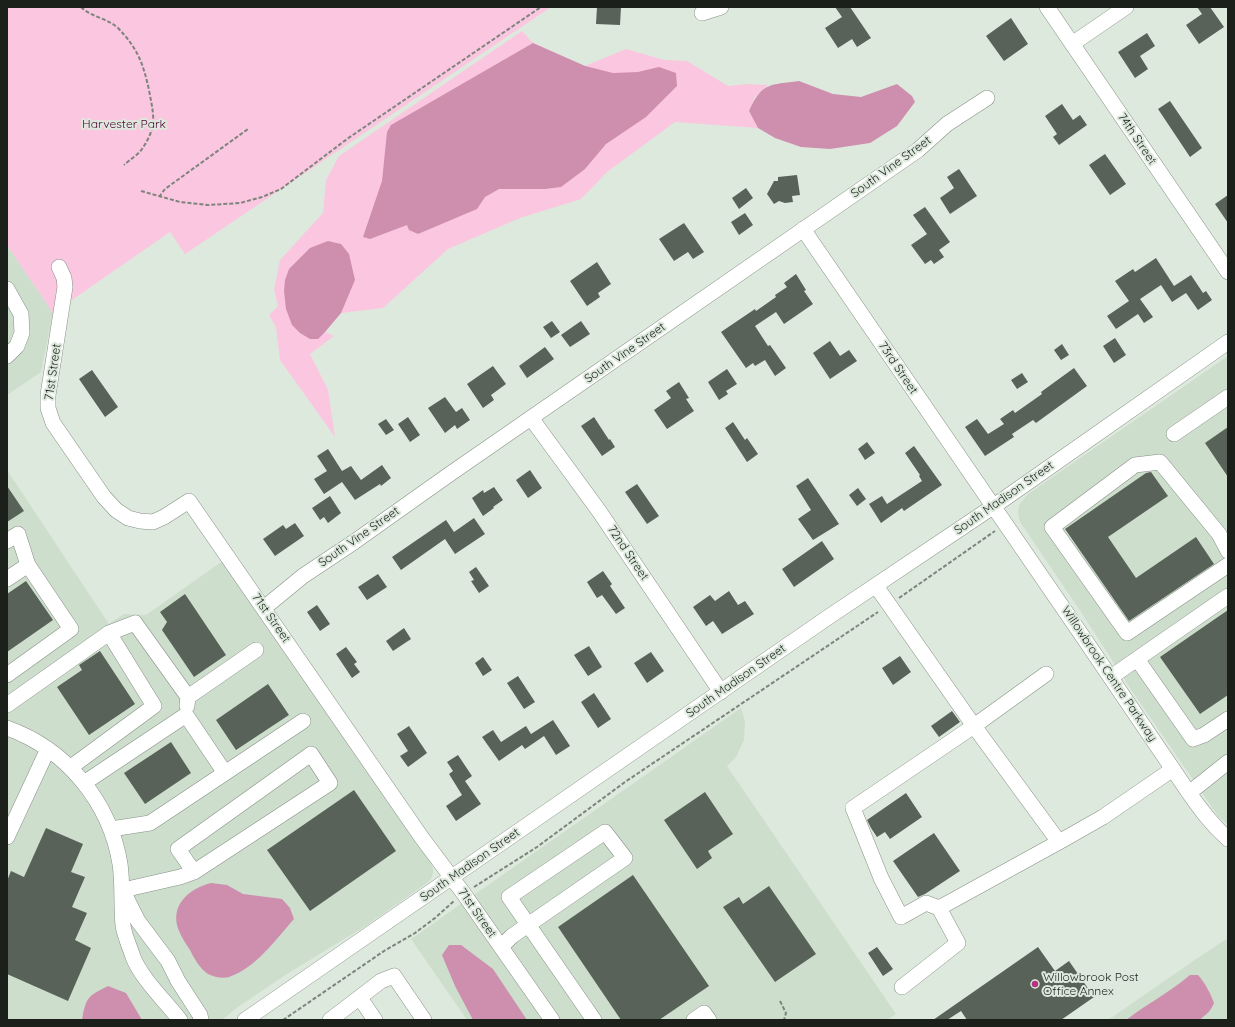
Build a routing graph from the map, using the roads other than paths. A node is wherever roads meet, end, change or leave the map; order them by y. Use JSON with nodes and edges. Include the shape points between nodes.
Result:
{"nodes":[{"id":1,"x":720,"y":7,"type":"edge"},
{"id":2,"x":1047,"y":7,"type":"edge"},
{"id":3,"x":1126,"y":7,"type":"edge"},
{"id":4,"x":702,"y":13,"type":"dead end"},
{"id":5,"x":1072,"y":44,"type":"junction"},
{"id":6,"x":987,"y":98,"type":"dead end"},
{"id":7,"x":803,"y":229,"type":"junction"},
{"id":8,"x":59,"y":267,"type":"dead end"},
{"id":9,"x":1228,"y":272,"type":"edge"},
{"id":10,"x":7,"y":289,"type":"edge"},
{"id":11,"x":1228,"y":342,"type":"edge"},
{"id":12,"x":7,"y":356,"type":"edge"},
{"id":13,"x":1228,"y":397,"type":"edge"},
{"id":14,"x":531,"y":418,"type":"junction"},
{"id":15,"x":1174,"y":434,"type":"dead end"},
{"id":16,"x":994,"y":506,"type":"junction"},
{"id":17,"x":7,"y":541,"type":"edge"},
{"id":18,"x":1228,"y":551,"type":"edge"},
{"id":19,"x":28,"y":565,"type":"junction"},
{"id":20,"x":1228,"y":565,"type":"edge"},
{"id":21,"x":7,"y":579,"type":"edge"},
{"id":22,"x":876,"y":586,"type":"junction"},
{"id":23,"x":1228,"y":596,"type":"edge"},
{"id":24,"x":264,"y":608,"type":"junction"},
{"id":25,"x":109,"y":633,"type":"junction"},
{"id":26,"x":256,"y":650,"type":"dead end"},
{"id":27,"x":1137,"y":659,"type":"junction"},
{"id":28,"x":1046,"y":674,"type":"dead end"},
{"id":29,"x":7,"y":675,"type":"edge"},
{"id":30,"x":1111,"y":677,"type":"junction"},
{"id":31,"x":721,"y":692,"type":"junction"},
{"id":32,"x":188,"y":697,"type":"junction"},
{"id":33,"x":7,"y":705,"type":"edge"},
{"id":34,"x":186,"y":715,"type":"junction"},
{"id":35,"x":1228,"y":719,"type":"edge"},
{"id":36,"x":303,"y":721,"type":"dead end"},
{"id":37,"x":974,"y":726,"type":"junction"},
{"id":38,"x":8,"y":729,"type":"edge"},
{"id":39,"x":48,"y":749,"type":"junction"},
{"id":40,"x":71,"y":767,"type":"junction"},
{"id":41,"x":1173,"y":769,"type":"junction"},
{"id":42,"x":1225,"y":770,"type":"edge"},
{"id":43,"x":225,"y":773,"type":"junction"},
{"id":44,"x":84,"y":783,"type":"junction"},
{"id":45,"x":1189,"y":793,"type":"junction"},
{"id":46,"x":111,"y":829,"type":"junction"},
{"id":47,"x":7,"y":837,"type":"edge"},
{"id":48,"x":1228,"y":839,"type":"edge"},
{"id":49,"x":1059,"y":842,"type":"junction"},
{"id":50,"x":194,"y":872,"type":"junction"},
{"id":51,"x":452,"y":878,"type":"junction"},
{"id":52,"x":123,"y":890,"type":"junction"},
{"id":53,"x":939,"y":908,"type":"junction"},
{"id":54,"x":529,"y":924,"type":"junction"},
{"id":55,"x":501,"y":947,"type":"junction"},
{"id":56,"x":902,"y":986,"type":"dead end"},
{"id":57,"x":360,"y":998,"type":"junction"},
{"id":58,"x":180,"y":1020,"type":"edge"},
{"id":59,"x":201,"y":1020,"type":"edge"},
{"id":60,"x":245,"y":1020,"type":"edge"},
{"id":61,"x":330,"y":1020,"type":"edge"},
{"id":62,"x":375,"y":1020,"type":"edge"},
{"id":63,"x":424,"y":1020,"type":"edge"},
{"id":64,"x":552,"y":1020,"type":"edge"},
{"id":65,"x":594,"y":1020,"type":"edge"},
{"id":66,"x":694,"y":1020,"type":"edge"},
{"id":67,"x":709,"y":1020,"type":"edge"}],
"edges":[{"from":1,"to":4,"type":"street"},
{"from":2,"to":5,"type":"street","name":"74th Street"},
{"from":3,"to":5,"type":"street"},
{"from":5,"to":9,"type":"street","name":"74th Street"},
{"from":6,"to":7,"type":"street","name":"South Vine Street","via":[[947,124],[918,150]]},
{"from":7,"to":14,"type":"street","name":"South Vine Street"},
{"from":7,"to":16,"type":"street","name":"73rd Street"},
{"from":8,"to":24,"type":"street","name":"71st Street","via":[[65,287],[48,395],[48,408],[53,423],[104,497],[128,518],[153,522],[189,501]]},
{"from":10,"to":12,"type":"street","via":[[21,314],[22,333],[17,346]]},
{"from":11,"to":16,"type":"street","name":"South Madison Street"},
{"from":13,"to":15,"type":"street"},
{"from":14,"to":24,"type":"street","name":"South Vine Street","via":[[303,576]]},
{"from":14,"to":31,"type":"street","name":"72nd Street","via":[[600,510]]},
{"from":16,"to":22,"type":"street","name":"South Madison Street"},
{"from":16,"to":30,"type":"street","name":"Willowbrook Centre Parkway"},
{"from":17,"to":19,"type":"street","via":[[18,534]]},
{"from":18,"to":20,"type":"street","via":[[1219,534],[1160,462],[1134,465],[1052,527],[1127,633]]},
{"from":19,"to":21,"type":"street"},
{"from":19,"to":29,"type":"street","via":[[71,629]]},
{"from":22,"to":31,"type":"street","name":"South Madison Street"},
{"from":22,"to":37,"type":"street"},
{"from":23,"to":27,"type":"street"},
{"from":24,"to":51,"type":"street","name":"71st Street"},
{"from":25,"to":32,"type":"street","via":[[135,623]]},
{"from":25,"to":33,"type":"street"},
{"from":25,"to":40,"type":"street","via":[[154,706]]},
{"from":26,"to":32,"type":"street"},
{"from":27,"to":30,"type":"street"},
{"from":27,"to":35,"type":"street","via":[[1193,738],[1204,735]]},
{"from":28,"to":37,"type":"street"},
{"from":30,"to":41,"type":"street","name":"Willowbrook Centre Parkway"},
{"from":31,"to":51,"type":"street","name":"South Madison Street"},
{"from":32,"to":34,"type":"street"},
{"from":34,"to":43,"type":"street"},
{"from":34,"to":44,"type":"street"},
{"from":36,"to":43,"type":"street"},
{"from":37,"to":49,"type":"street"},
{"from":37,"to":53,"type":"street","via":[[853,808],[881,878],[901,917],[926,904]]},
{"from":38,"to":39,"type":"street","via":[[21,733]]},
{"from":39,"to":40,"type":"street"},
{"from":39,"to":47,"type":"street"},
{"from":40,"to":44,"type":"street"},
{"from":41,"to":45,"type":"street","name":"Willowbrook Centre Parkway"},
{"from":41,"to":49,"type":"street","via":[[1103,817]]},
{"from":42,"to":45,"type":"street"},
{"from":43,"to":46,"type":"street","via":[[150,823]]},
{"from":44,"to":46,"type":"street","via":[[100,806]]},
{"from":45,"to":48,"type":"street","name":"Willowbrook Centre Parkway","via":[[1205,815]]},
{"from":46,"to":52,"type":"street","via":[[119,859]]},
{"from":49,"to":53,"type":"street"},
{"from":50,"to":50,"type":"street","via":[[330,783],[311,754],[178,849]]},
{"from":50,"to":52,"type":"street"},
{"from":51,"to":55,"type":"street","name":"71st Street"},
{"from":51,"to":60,"type":"street","name":"South Madison Street"},
{"from":52,"to":58,"type":"street","via":[[123,926],[134,958],[142,973]]},
{"from":52,"to":59,"type":"street","via":[[138,921],[168,962]]},
{"from":53,"to":56,"type":"street","via":[[958,943]]},
{"from":54,"to":54,"type":"street","via":[[509,896],[605,832],[625,858]]},
{"from":54,"to":55,"type":"street"},
{"from":54,"to":65,"type":"street"},
{"from":55,"to":64,"type":"street","name":"71st Street"},
{"from":57,"to":61,"type":"street"},
{"from":57,"to":62,"type":"street"},
{"from":57,"to":63,"type":"street","via":[[382,981],[394,976]]},
{"from":66,"to":67,"type":"street","via":[[704,1013]]}]}
